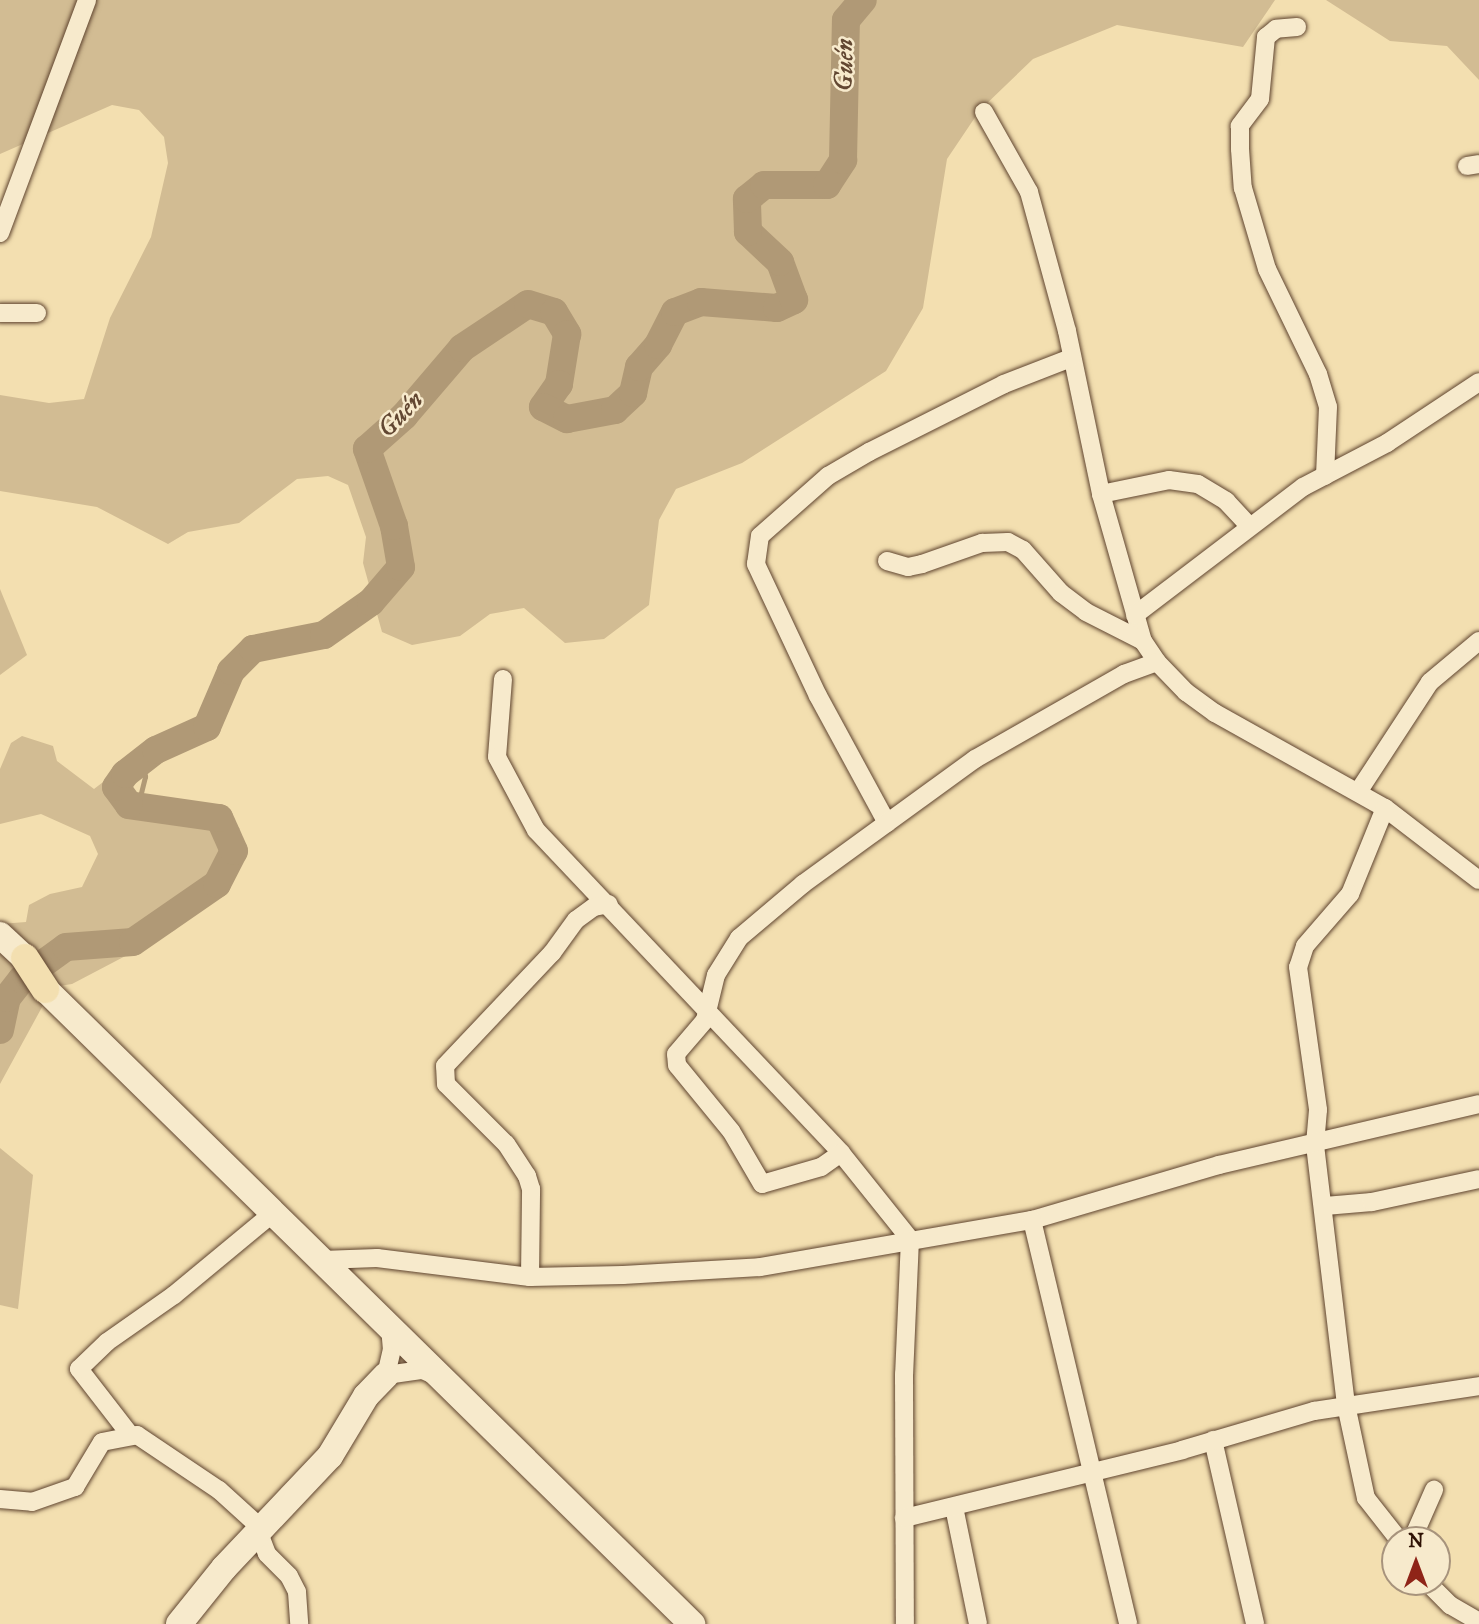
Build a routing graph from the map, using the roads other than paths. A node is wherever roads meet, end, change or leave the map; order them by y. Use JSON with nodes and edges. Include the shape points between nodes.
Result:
{"nodes":[{"id":1,"x":87,"y":0,"type":"edge"},
{"id":2,"x":1297,"y":27,"type":"dead end"},
{"id":3,"x":984,"y":112,"type":"dead end"},
{"id":4,"x":0,"y":233,"type":"edge"},
{"id":5,"x":0,"y":313,"type":"edge"},
{"id":6,"x":37,"y":313,"type":"dead end"},
{"id":7,"x":1071,"y":358,"type":"junction"},
{"id":8,"x":1479,"y":382,"type":"edge"},
{"id":9,"x":1325,"y":475,"type":"junction"},
{"id":10,"x":1101,"y":494,"type":"junction"},
{"id":11,"x":1249,"y":527,"type":"junction"},
{"id":12,"x":887,"y":561,"type":"dead end"},
{"id":13,"x":1135,"y":615,"type":"junction"},
{"id":14,"x":1143,"y":641,"type":"junction"},
{"id":15,"x":1479,"y":641,"type":"edge"},
{"id":16,"x":1157,"y":662,"type":"junction"},
{"id":17,"x":503,"y":679,"type":"dead end"},
{"id":18,"x":1358,"y":792,"type":"junction"},
{"id":19,"x":1384,"y":808,"type":"junction"},
{"id":20,"x":887,"y":823,"type":"junction"},
{"id":21,"x":1479,"y":880,"type":"edge"},
{"id":22,"x":609,"y":904,"type":"junction"},
{"id":23,"x":0,"y":935,"type":"edge"},
{"id":24,"x":25,"y":958,"type":"joint"},
{"id":25,"x":45,"y":989,"type":"joint"},
{"id":26,"x":706,"y":1008,"type":"junction"},
{"id":27,"x":1479,"y":1104,"type":"edge"},
{"id":28,"x":1479,"y":1114,"type":"edge"},
{"id":29,"x":1479,"y":1124,"type":"edge"},
{"id":30,"x":1315,"y":1145,"type":"junction"},
{"id":31,"x":841,"y":1153,"type":"junction"},
{"id":32,"x":1479,"y":1179,"type":"edge"},
{"id":33,"x":1325,"y":1206,"type":"junction"},
{"id":34,"x":273,"y":1213,"type":"junction"},
{"id":35,"x":1032,"y":1220,"type":"junction"},
{"id":36,"x":910,"y":1239,"type":"junction"},
{"id":37,"x":322,"y":1260,"type":"junction"},
{"id":38,"x":530,"y":1277,"type":"junction"},
{"id":39,"x":390,"y":1328,"type":"junction"},
{"id":40,"x":386,"y":1375,"type":"junction"},
{"id":41,"x":438,"y":1376,"type":"junction"},
{"id":42,"x":1479,"y":1386,"type":"edge"},
{"id":43,"x":1346,"y":1405,"type":"junction"},
{"id":44,"x":131,"y":1436,"type":"junction"},
{"id":45,"x":1213,"y":1440,"type":"junction"},
{"id":46,"x":1094,"y":1472,"type":"junction"},
{"id":47,"x":1434,"y":1490,"type":"dead end"},
{"id":48,"x":0,"y":1499,"type":"edge"},
{"id":49,"x":954,"y":1507,"type":"junction"},
{"id":50,"x":904,"y":1518,"type":"junction"},
{"id":51,"x":1388,"y":1526,"type":"edge"},
{"id":52,"x":1418,"y":1526,"type":"edge"},
{"id":53,"x":260,"y":1531,"type":"junction"},
{"id":54,"x":1443,"y":1596,"type":"edge"},
{"id":55,"x":1473,"y":1622,"type":"edge"},
{"id":56,"x":179,"y":1624,"type":"edge"},
{"id":57,"x":299,"y":1624,"type":"edge"},
{"id":58,"x":692,"y":1624,"type":"edge"},
{"id":59,"x":905,"y":1624,"type":"edge"},
{"id":60,"x":978,"y":1624,"type":"edge"},
{"id":61,"x":1128,"y":1624,"type":"edge"},
{"id":62,"x":1255,"y":1624,"type":"edge"}],
"edges":[{"from":1,"to":4,"type":"street"},
{"from":2,"to":9,"type":"street","via":[[1276,29],[1266,37],[1261,99],[1240,126],[1240,149],[1243,188],[1267,269],[1318,374],[1328,407],[1331,432]]},
{"from":3,"to":7,"type":"street","via":[[1029,192]]},
{"from":5,"to":6,"type":"street"},
{"from":7,"to":10,"type":"street"},
{"from":7,"to":20,"type":"street","via":[[983,394],[869,452],[818,483],[760,536],[756,564],[818,696]]},
{"from":8,"to":9,"type":"street","via":[[1387,443]]},
{"from":9,"to":11,"type":"street"},
{"from":10,"to":11,"type":"street","via":[[1169,480],[1198,484],[1226,501]]},
{"from":10,"to":13,"type":"street"},
{"from":11,"to":13,"type":"street"},
{"from":12,"to":14,"type":"street","via":[[922,565],[982,543],[1008,541],[1086,612]]},
{"from":13,"to":14,"type":"street"},
{"from":14,"to":16,"type":"street"},
{"from":15,"to":18,"type":"street","via":[[1430,682]]},
{"from":16,"to":18,"type":"street","via":[[1215,713]]},
{"from":16,"to":20,"type":"street","via":[[1059,708],[975,759]]},
{"from":17,"to":22,"type":"street","via":[[497,757],[536,830]]},
{"from":18,"to":19,"type":"street"},
{"from":19,"to":21,"type":"street"},
{"from":19,"to":30,"type":"street","via":[[1350,894],[1300,956],[1301,1009],[1318,1110]]},
{"from":20,"to":26,"type":"street","via":[[738,938],[716,975]]},
{"from":22,"to":26,"type":"street"},
{"from":22,"to":38,"type":"street","via":[[594,907],[576,920],[552,953],[445,1066],[446,1084],[506,1144],[527,1176],[531,1189]]},
{"from":23,"to":24,"type":"main road"},
{"from":24,"to":25,"type":"main road"},
{"from":25,"to":34,"type":"main road"},
{"from":26,"to":31,"type":"street"},
{"from":26,"to":31,"type":"street","via":[[705,1020],[675,1060],[731,1131],[762,1184],[821,1167]]},
{"from":27,"to":30,"type":"street"},
{"from":28,"to":29,"type":"street"},
{"from":30,"to":33,"type":"street"},
{"from":30,"to":35,"type":"street","via":[[1219,1165]]},
{"from":31,"to":36,"type":"street"},
{"from":32,"to":33,"type":"street","via":[[1373,1202]]},
{"from":33,"to":43,"type":"street"},
{"from":34,"to":37,"type":"main road"},
{"from":34,"to":44,"type":"street","via":[[79,1369]]},
{"from":35,"to":36,"type":"street"},
{"from":35,"to":46,"type":"street"},
{"from":36,"to":38,"type":"street","via":[[760,1267]]},
{"from":36,"to":50,"type":"street"},
{"from":37,"to":38,"type":"street","via":[[377,1258]]},
{"from":37,"to":39,"type":"main road"},
{"from":39,"to":40,"type":"street","via":[[392,1350]]},
{"from":39,"to":41,"type":"main road"},
{"from":40,"to":41,"type":"street","via":[[423,1370]]},
{"from":40,"to":53,"type":"main road","via":[[366,1396],[330,1456]]},
{"from":41,"to":58,"type":"main road"},
{"from":42,"to":43,"type":"street"},
{"from":43,"to":45,"type":"street"},
{"from":43,"to":51,"type":"street","via":[[1366,1498]]},
{"from":44,"to":48,"type":"street","via":[[102,1442],[75,1488],[33,1502]]},
{"from":44,"to":53,"type":"street","via":[[149,1441],[192,1469],[245,1510]]},
{"from":45,"to":46,"type":"street"},
{"from":45,"to":62,"type":"street"},
{"from":46,"to":49,"type":"street"},
{"from":46,"to":61,"type":"street"},
{"from":47,"to":52,"type":"street"},
{"from":49,"to":50,"type":"street"},
{"from":49,"to":60,"type":"street"},
{"from":50,"to":59,"type":"street"},
{"from":53,"to":56,"type":"main road"},
{"from":53,"to":57,"type":"street","via":[[267,1553],[297,1591]]},
{"from":54,"to":55,"type":"street"}]}
